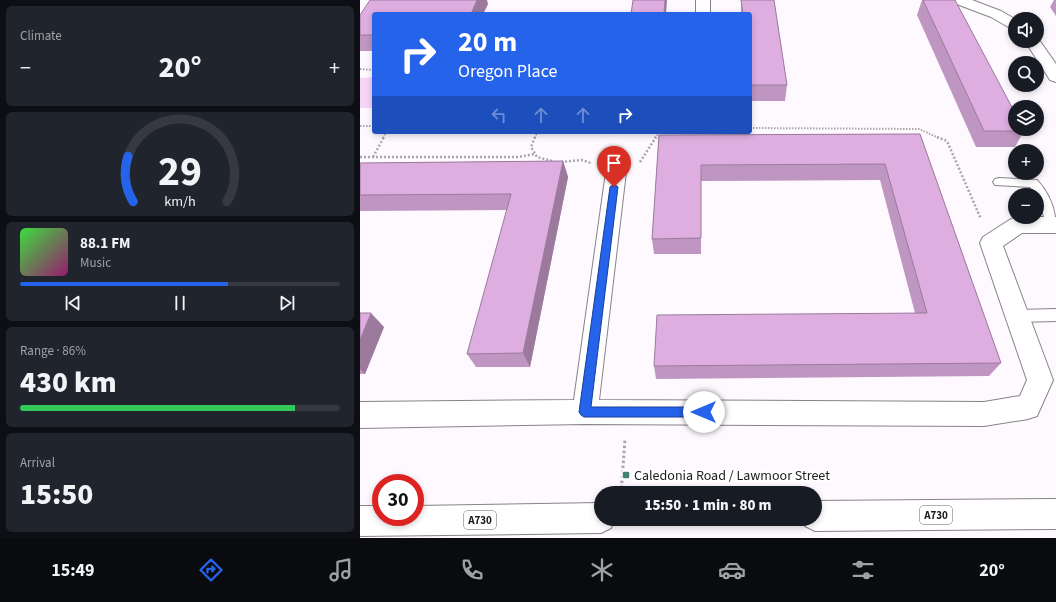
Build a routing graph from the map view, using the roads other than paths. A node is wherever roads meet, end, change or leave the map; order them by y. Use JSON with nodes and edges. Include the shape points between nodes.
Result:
{"nodes":[{"id":1,"x":703,"y":0,"type":"edge"},
{"id":2,"x":960,"y":0,"type":"edge"},
{"id":3,"x":703,"y":12,"type":"edge"},
{"id":4,"x":1008,"y":21,"type":"edge"},
{"id":5,"x":1037,"y":48,"type":"edge"},
{"id":6,"x":1056,"y":77,"type":"edge"},
{"id":7,"x":616,"y":172,"type":"dead end"},
{"id":8,"x":999,"y":182,"type":"dead end"},
{"id":9,"x":1055,"y":225,"type":"edge"},
{"id":10,"x":1056,"y":315,"type":"edge"},
{"id":11,"x":1017,"y":316,"type":"junction"},
{"id":12,"x":584,"y":412,"type":"junction"},
{"id":13,"x":360,"y":415,"type":"edge"},
{"id":14,"x":1056,"y":514,"type":"edge"},
{"id":15,"x":822,"y":516,"type":"edge"},
{"id":16,"x":594,"y":518,"type":"edge"},
{"id":17,"x":360,"y":521,"type":"edge"}],
"edges":[{"from":1,"to":3,"type":"street"},
{"from":2,"to":4,"type":"street"},
{"from":5,"to":6,"type":"street"},
{"from":7,"to":12,"type":"street"},
{"from":8,"to":9,"type":"lane","via":[[1033,183],[1041,192]]},
{"from":9,"to":11,"type":"street","via":[[1018,225],[991,243]]},
{"from":10,"to":11,"type":"lane"},
{"from":11,"to":12,"type":"street","via":[[1040,380],[1028,407],[984,414]]},
{"from":12,"to":13,"type":"street"},
{"from":14,"to":15,"type":"street","number":"A730"},
{"from":16,"to":17,"type":"street","number":"A730"}]}
